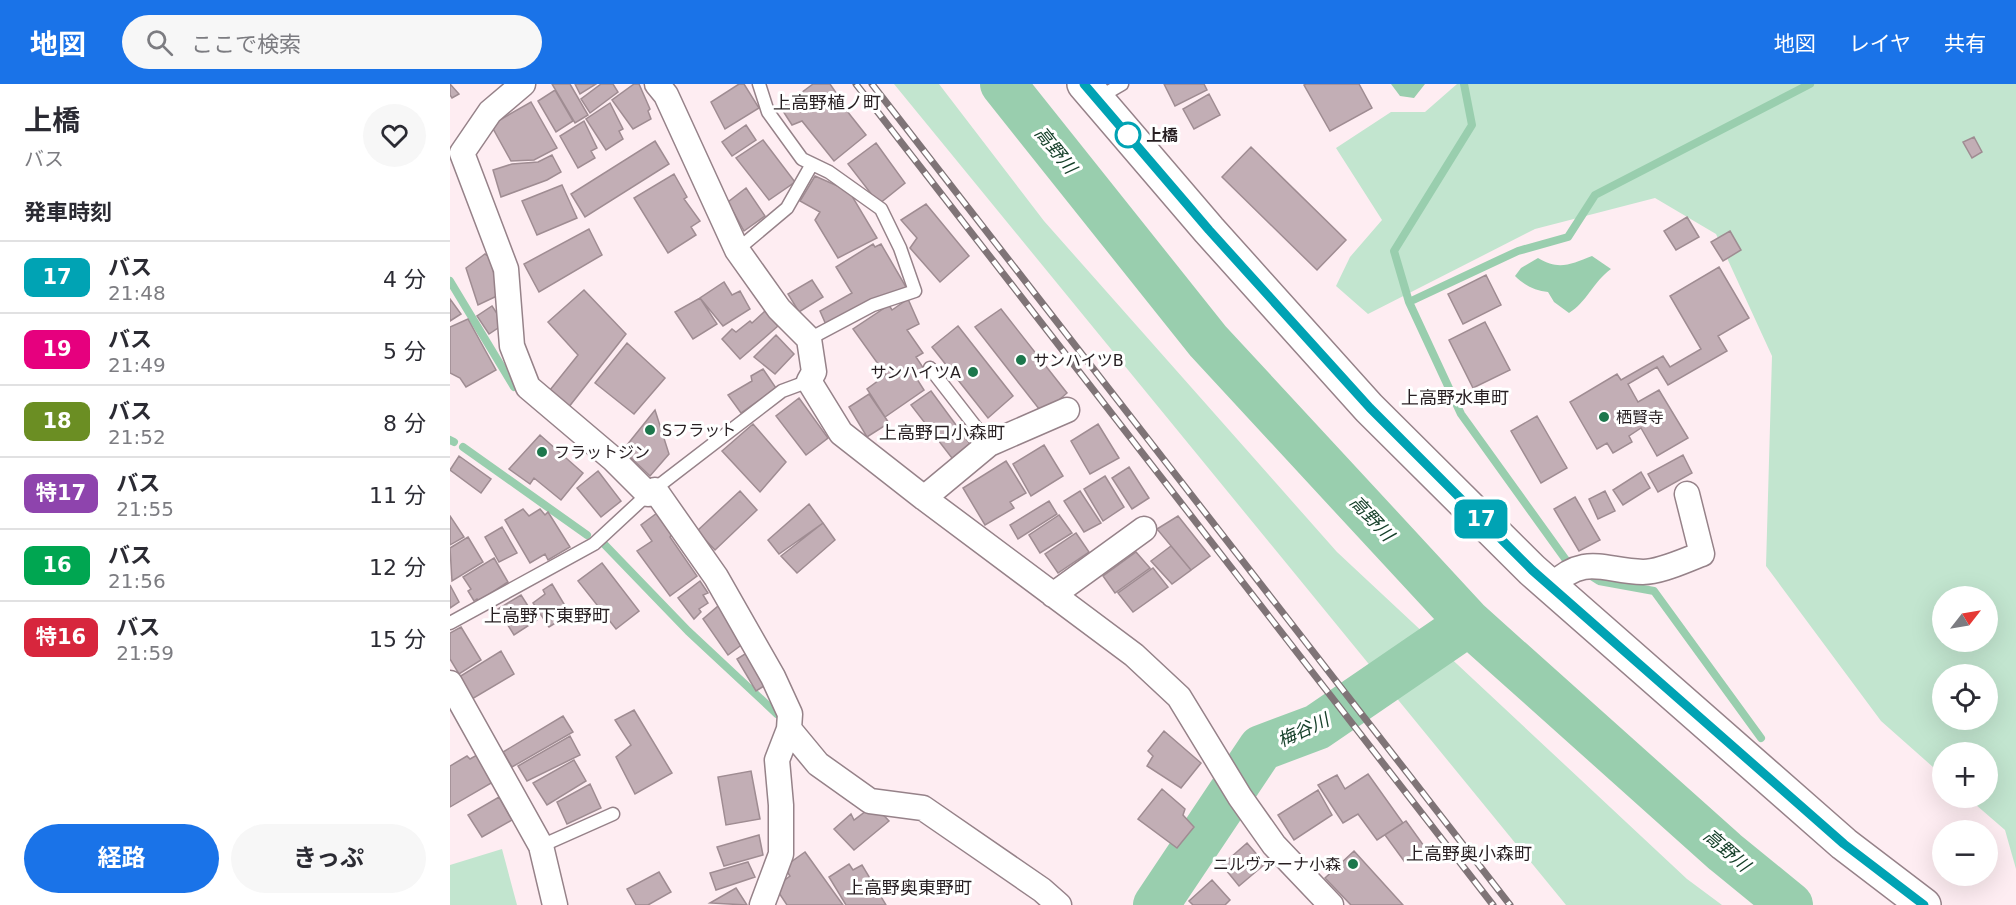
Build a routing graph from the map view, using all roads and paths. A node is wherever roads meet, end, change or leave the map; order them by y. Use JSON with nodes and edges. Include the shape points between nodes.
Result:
{"nodes":[{"id":1,"x":523,"y":84,"type":"edge"},
{"id":2,"x":657,"y":84,"type":"edge"},
{"id":3,"x":759,"y":84,"type":"edge"},
{"id":4,"x":1101,"y":89,"type":"edge"},
{"id":5,"x":456,"y":154,"type":"edge"},
{"id":6,"x":812,"y":164,"type":"junction"},
{"id":7,"x":737,"y":250,"type":"junction"},
{"id":8,"x":809,"y":339,"type":"junction"},
{"id":9,"x":930,"y":368,"type":"dead end"},
{"id":10,"x":809,"y":381,"type":"junction"},
{"id":11,"x":1067,"y":410,"type":"dead end"},
{"id":12,"x":989,"y":444,"type":"junction"},
{"id":13,"x":651,"y":492,"type":"junction"},
{"id":14,"x":1687,"y":494,"type":"dead end"},
{"id":15,"x":924,"y":498,"type":"junction"},
{"id":16,"x":1144,"y":529,"type":"dead end"},
{"id":17,"x":1551,"y":586,"type":"junction"},
{"id":18,"x":1053,"y":595,"type":"junction"},
{"id":19,"x":450,"y":623,"type":"edge"},
{"id":20,"x":450,"y":683,"type":"edge"},
{"id":21,"x":789,"y":729,"type":"junction"},
{"id":22,"x":613,"y":814,"type":"dead end"},
{"id":23,"x":541,"y":846,"type":"junction"},
{"id":24,"x":555,"y":905,"type":"edge"},
{"id":25,"x":762,"y":905,"type":"edge"},
{"id":26,"x":1059,"y":905,"type":"edge"},
{"id":27,"x":1330,"y":905,"type":"edge"},
{"id":28,"x":1924,"y":905,"type":"edge"}],
"edges":[{"from":1,"to":5,"type":"street","via":[[490,112]]},
{"from":2,"to":7,"type":"street","via":[[666,95]]},
{"from":3,"to":6,"type":"lane","via":[[768,112],[802,159]]},
{"from":4,"to":17,"type":"highway","via":[[1370,408]]},
{"from":5,"to":13,"type":"street","via":[[506,269],[512,346],[528,387]]},
{"from":6,"to":7,"type":"lane","via":[[787,208]]},
{"from":6,"to":8,"type":"lane","via":[[881,209],[915,291],[873,305]]},
{"from":7,"to":8,"type":"street","via":[[779,309]]},
{"from":8,"to":10,"type":"street","via":[[814,372]]},
{"from":9,"to":12,"type":"lane"},
{"from":10,"to":13,"type":"lane","via":[[782,391]]},
{"from":10,"to":15,"type":"street","via":[[841,433]]},
{"from":11,"to":12,"type":"street"},
{"from":12,"to":15,"type":"street"},
{"from":13,"to":19,"type":"lane","via":[[594,544]]},
{"from":13,"to":21,"type":"street","via":[[716,577],[774,677],[790,714]]},
{"from":14,"to":17,"type":"street","via":[[1702,554],[1645,572],[1599,565],[1566,572]]},
{"from":15,"to":18,"type":"street"},
{"from":16,"to":18,"type":"street"},
{"from":17,"to":28,"type":"highway","via":[[1844,844]]},
{"from":18,"to":27,"type":"street","via":[[1134,655],[1179,698],[1274,845]]},
{"from":20,"to":23,"type":"street"},
{"from":21,"to":25,"type":"street","via":[[777,760],[781,854]]},
{"from":21,"to":26,"type":"street","via":[[818,764],[870,801],[923,808]]},
{"from":22,"to":23,"type":"lane"},
{"from":23,"to":24,"type":"street"}]}
